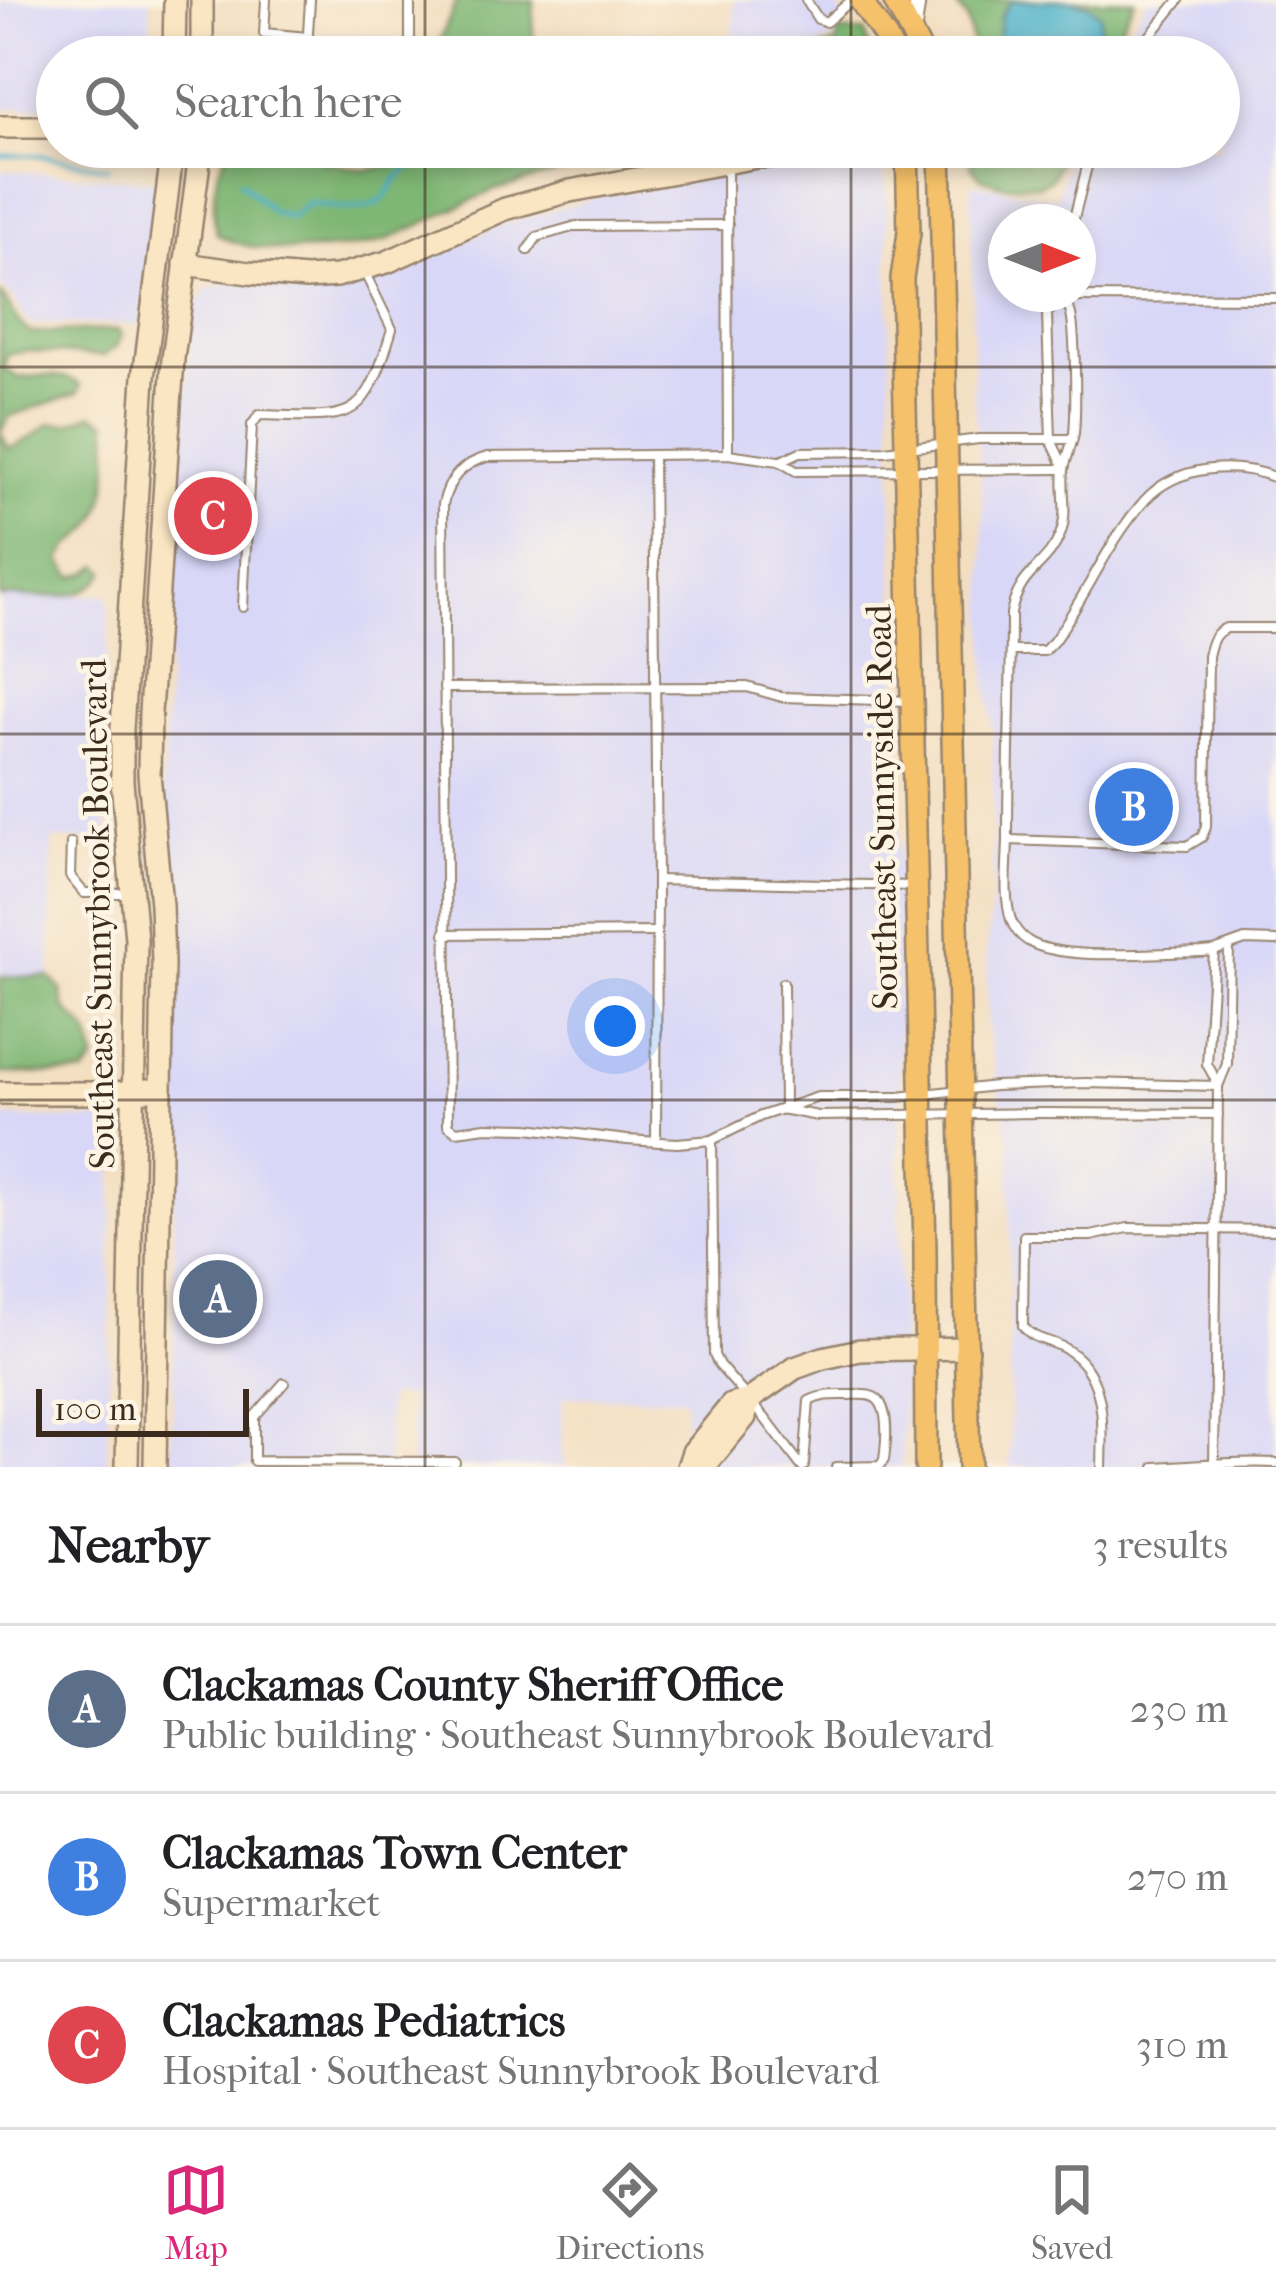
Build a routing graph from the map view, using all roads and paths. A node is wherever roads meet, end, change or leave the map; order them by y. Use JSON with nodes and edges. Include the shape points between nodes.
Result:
{"nodes":[{"id":1,"x":175,"y":0,"type":"edge"},
{"id":2,"x":202,"y":0,"type":"edge"},
{"id":3,"x":266,"y":0,"type":"edge"},
{"id":4,"x":310,"y":0,"type":"edge"},
{"id":5,"x":410,"y":0,"type":"edge"},
{"id":6,"x":806,"y":0,"type":"edge"},
{"id":7,"x":856,"y":0,"type":"edge"},
{"id":8,"x":894,"y":0,"type":"edge"},
{"id":9,"x":917,"y":0,"type":"edge"},
{"id":10,"x":1179,"y":0,"type":"edge"},
{"id":11,"x":913,"y":34,"type":"joint"},
{"id":12,"x":174,"y":36,"type":"edge"},
{"id":13,"x":202,"y":36,"type":"edge"},
{"id":14,"x":290,"y":36,"type":"edge"},
{"id":15,"x":308,"y":36,"type":"edge"},
{"id":16,"x":410,"y":36,"type":"edge"},
{"id":17,"x":884,"y":36,"type":"edge"},
{"id":18,"x":1150,"y":36,"type":"edge"},
{"id":19,"x":0,"y":127,"type":"edge"},
{"id":20,"x":36,"y":127,"type":"edge"},
{"id":21,"x":170,"y":168,"type":"edge"},
{"id":22,"x":198,"y":168,"type":"edge"},
{"id":23,"x":686,"y":168,"type":"edge"},
{"id":24,"x":727,"y":168,"type":"edge"},
{"id":25,"x":907,"y":168,"type":"edge"},
{"id":26,"x":940,"y":168,"type":"edge"},
{"id":27,"x":1087,"y":168,"type":"edge"},
{"id":28,"x":1078,"y":204,"type":"edge"},
{"id":29,"x":728,"y":225,"type":"junction"},
{"id":30,"x":528,"y":250,"type":"dead end"},
{"id":31,"x":185,"y":264,"type":"junction"},
{"id":32,"x":364,"y":271,"type":"junction"},
{"id":33,"x":1096,"y":295,"type":"edge"},
{"id":34,"x":1276,"y":298,"type":"edge"},
{"id":35,"x":1049,"y":312,"type":"edge"},
{"id":36,"x":1072,"y":312,"type":"edge"},
{"id":37,"x":1073,"y":439,"type":"junction"},
{"id":38,"x":1051,"y":440,"type":"junction"},
{"id":39,"x":947,"y":443,"type":"junction"},
{"id":40,"x":728,"y":454,"type":"junction"},
{"id":41,"x":653,"y":455,"type":"junction"},
{"id":42,"x":906,"y":459,"type":"junction"},
{"id":43,"x":779,"y":461,"type":"junction"},
{"id":44,"x":947,"y":469,"type":"junction"},
{"id":45,"x":1064,"y":469,"type":"junction"},
{"id":46,"x":1276,"y":478,"type":"edge"},
{"id":47,"x":243,"y":607,"type":"dead end"},
{"id":48,"x":1276,"y":628,"type":"edge"},
{"id":49,"x":1011,"y":651,"type":"junction"},
{"id":50,"x":655,"y":687,"type":"junction"},
{"id":51,"x":444,"y":688,"type":"junction"},
{"id":52,"x":911,"y":701,"type":"junction"},
{"id":53,"x":1008,"y":840,"type":"junction"},
{"id":54,"x":71,"y":843,"type":"dead end"},
{"id":55,"x":657,"y":880,"type":"junction"},
{"id":56,"x":915,"y":886,"type":"junction"},
{"id":57,"x":134,"y":892,"type":"junction"},
{"id":58,"x":657,"y":932,"type":"junction"},
{"id":59,"x":445,"y":934,"type":"junction"},
{"id":60,"x":1276,"y":940,"type":"edge"},
{"id":61,"x":1229,"y":946,"type":"junction"},
{"id":62,"x":1214,"y":951,"type":"junction"},
{"id":63,"x":783,"y":983,"type":"dead end"},
{"id":64,"x":1219,"y":1086,"type":"junction"},
{"id":65,"x":161,"y":1089,"type":"junction"},
{"id":66,"x":961,"y":1090,"type":"junction"},
{"id":67,"x":134,"y":1091,"type":"junction"},
{"id":68,"x":0,"y":1093,"type":"edge"},
{"id":69,"x":921,"y":1105,"type":"junction"},
{"id":70,"x":784,"y":1110,"type":"junction"},
{"id":71,"x":1219,"y":1114,"type":"junction"},
{"id":72,"x":962,"y":1115,"type":"junction"},
{"id":73,"x":712,"y":1140,"type":"junction"},
{"id":74,"x":656,"y":1142,"type":"junction"},
{"id":75,"x":1217,"y":1230,"type":"junction"},
{"id":76,"x":1276,"y":1230,"type":"edge"},
{"id":77,"x":131,"y":1333,"type":"junction"},
{"id":78,"x":927,"y":1348,"type":"junction"},
{"id":79,"x":967,"y":1348,"type":"junction"},
{"id":80,"x":284,"y":1383,"type":"dead end"},
{"id":81,"x":157,"y":1391,"type":"junction"},
{"id":82,"x":749,"y":1400,"type":"junction"},
{"id":83,"x":455,"y":1462,"type":"dead end"},
{"id":84,"x":1276,"y":1463,"type":"edge"},
{"id":85,"x":880,"y":1466,"type":"edge"},
{"id":86,"x":1214,"y":1466,"type":"edge"},
{"id":87,"x":128,"y":1467,"type":"edge"},
{"id":88,"x":155,"y":1467,"type":"edge"},
{"id":89,"x":688,"y":1467,"type":"edge"},
{"id":90,"x":704,"y":1467,"type":"edge"},
{"id":91,"x":802,"y":1467,"type":"edge"},
{"id":92,"x":836,"y":1467,"type":"edge"},
{"id":93,"x":926,"y":1467,"type":"edge"},
{"id":94,"x":969,"y":1467,"type":"edge"},
{"id":95,"x":1102,"y":1467,"type":"edge"},
{"id":96,"x":1155,"y":1467,"type":"edge"}],
"edges":[{"from":1,"to":12,"type":"main road"},
{"from":2,"to":13,"type":"main road"},
{"from":3,"to":14,"type":"lane","via":[[264,33]]},
{"from":4,"to":15,"type":"lane"},
{"from":5,"to":16,"type":"lane"},
{"from":6,"to":7,"type":"lane","via":[[826,22]]},
{"from":7,"to":17,"type":"main road"},
{"from":8,"to":11,"type":"main road"},
{"from":9,"to":11,"type":"street"},
{"from":10,"to":18,"type":"lane"},
{"from":19,"to":20,"type":"main road"},
{"from":21,"to":57,"type":"main road","name":"Southeast Sunnybrook Boulevard","via":[[144,377],[125,664],[122,781]]},
{"from":22,"to":31,"type":"main road","name":"Southeast Sunnybrook Boulevard"},
{"from":23,"to":32,"type":"main road","via":[[520,205]]},
{"from":24,"to":29,"type":"lane"},
{"from":25,"to":42,"type":"main road","name":"Southeast Sunnyside Road"},
{"from":26,"to":39,"type":"main road","name":"Southeast Sunnyside Road"},
{"from":27,"to":28,"type":"lane"},
{"from":29,"to":30,"type":"lane","via":[[576,226],[538,237]]},
{"from":29,"to":40,"type":"lane"},
{"from":31,"to":32,"type":"main road","via":[[306,278]]},
{"from":31,"to":65,"type":"main road","name":"Southeast Sunnybrook Boulevard","via":[[149,725],[162,937]]},
{"from":32,"to":47,"type":"lane","via":[[392,329],[359,406],[343,416],[259,415],[252,425]]},
{"from":33,"to":34,"type":"lane"},
{"from":35,"to":38,"type":"lane"},
{"from":36,"to":37,"type":"lane"},
{"from":37,"to":38,"type":"lane"},
{"from":37,"to":45,"type":"lane"},
{"from":38,"to":39,"type":"lane"},
{"from":38,"to":45,"type":"lane"},
{"from":39,"to":42,"type":"lane"},
{"from":39,"to":44,"type":"main road","name":"Southeast Sunnyside Road"},
{"from":40,"to":41,"type":"lane"},
{"from":40,"to":43,"type":"lane"},
{"from":41,"to":50,"type":"lane"},
{"from":41,"to":51,"type":"lane","via":[[487,457],[457,472],[443,504]]},
{"from":42,"to":43,"type":"lane","via":[[800,452]]},
{"from":42,"to":43,"type":"lane","via":[[796,471]]},
{"from":42,"to":44,"type":"lane"},
{"from":42,"to":52,"type":"main road","name":"Southeast Sunnyside Road"},
{"from":44,"to":45,"type":"lane"},
{"from":44,"to":66,"type":"main road","name":"Southeast Sunnyside Road"},
{"from":45,"to":49,"type":"lane","via":[[1062,531],[1015,594]]},
{"from":46,"to":49,"type":"lane","via":[[1222,467],[1161,488],[1130,519],[1053,642],[1044,651]]},
{"from":48,"to":53,"type":"lane","via":[[1226,628],[1212,640],[1206,827],[1196,843]]},
{"from":49,"to":53,"type":"lane"},
{"from":50,"to":51,"type":"lane"},
{"from":50,"to":52,"type":"lane"},
{"from":50,"to":55,"type":"lane"},
{"from":51,"to":59,"type":"lane"},
{"from":52,"to":56,"type":"main road","name":"Southeast Sunnyside Road"},
{"from":53,"to":62,"type":"lane","via":[[1012,923],[1030,944],[1086,953]]},
{"from":54,"to":57,"type":"lane","via":[[70,877],[84,892]]},
{"from":55,"to":56,"type":"lane"},
{"from":55,"to":58,"type":"lane"},
{"from":56,"to":69,"type":"main road","name":"Southeast Sunnyside Road"},
{"from":57,"to":67,"type":"main road","name":"Southeast Sunnybrook Boulevard"},
{"from":58,"to":59,"type":"lane"},
{"from":58,"to":74,"type":"lane"},
{"from":59,"to":74,"type":"lane","via":[[448,1125]]},
{"from":60,"to":61,"type":"lane"},
{"from":61,"to":62,"type":"lane"},
{"from":61,"to":64,"type":"lane","via":[[1227,1064]]},
{"from":62,"to":64,"type":"lane","via":[[1208,1064]]},
{"from":63,"to":70,"type":"lane"},
{"from":64,"to":66,"type":"lane"},
{"from":64,"to":71,"type":"lane"},
{"from":65,"to":67,"type":"main road"},
{"from":65,"to":81,"type":"main road","name":"Southeast Sunnybrook Boulevard"},
{"from":66,"to":69,"type":"lane"},
{"from":66,"to":72,"type":"main road","name":"Southeast Sunnyside Road"},
{"from":67,"to":68,"type":"main road"},
{"from":67,"to":77,"type":"main road","name":"Southeast Sunnybrook Boulevard"},
{"from":69,"to":70,"type":"lane","via":[[818,1116]]},
{"from":69,"to":70,"type":"lane","via":[[818,1097]]},
{"from":69,"to":72,"type":"lane"},
{"from":69,"to":78,"type":"main road","name":"Southeast Sunnyside Road"},
{"from":70,"to":73,"type":"lane"},
{"from":71,"to":72,"type":"lane"},
{"from":71,"to":75,"type":"lane"},
{"from":72,"to":79,"type":"main road","name":"Southeast Sunnyside Road"},
{"from":73,"to":74,"type":"lane"},
{"from":73,"to":82,"type":"lane","via":[[712,1341],[719,1365]]},
{"from":75,"to":76,"type":"lane"},
{"from":75,"to":86,"type":"lane"},
{"from":75,"to":95,"type":"lane","via":[[1024,1236],[1024,1329],[1091,1373],[1103,1410]]},
{"from":77,"to":81,"type":"main road","via":[[144,1343]]},
{"from":77,"to":87,"type":"main road","name":"Southeast Sunnybrook Boulevard"},
{"from":78,"to":79,"type":"main road"},
{"from":78,"to":82,"type":"main road","via":[[823,1358]]},
{"from":78,"to":93,"type":"main road","name":"Southeast Sunnyside Road"},
{"from":79,"to":94,"type":"main road","name":"Southeast Sunnyside Road"},
{"from":80,"to":83,"type":"lane","via":[[254,1417],[254,1461]]},
{"from":81,"to":88,"type":"main road","name":"Southeast Sunnybrook Boulevard"},
{"from":82,"to":89,"type":"main road","via":[[730,1405]]},
{"from":82,"to":90,"type":"main road","via":[[745,1417]]},
{"from":82,"to":91,"type":"lane"},
{"from":84,"to":86,"type":"lane"},
{"from":85,"to":91,"type":"lane","via":[[881,1403],[868,1395],[821,1395],[807,1406]]},
{"from":85,"to":92,"type":"lane"},
{"from":86,"to":96,"type":"lane"}]}
